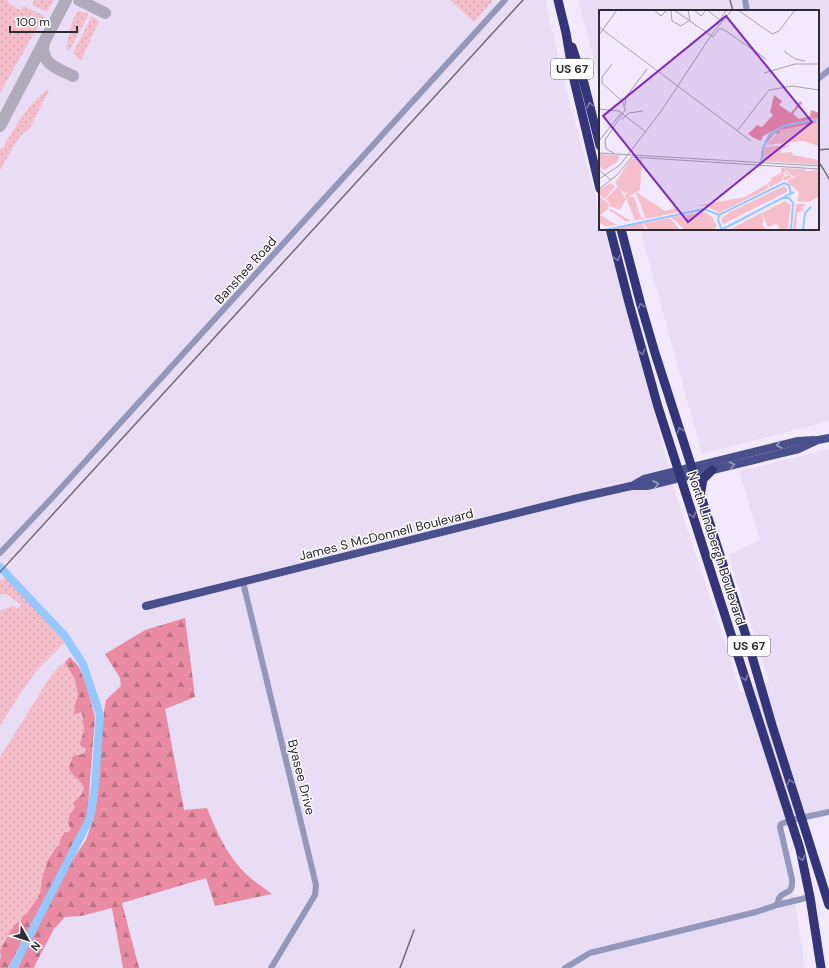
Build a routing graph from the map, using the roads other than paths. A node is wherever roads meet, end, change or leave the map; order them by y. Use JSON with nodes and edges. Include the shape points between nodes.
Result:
{"nodes":[{"id":1,"x":505,"y":0,"type":"edge"},
{"id":2,"x":558,"y":0,"type":"edge"},
{"id":3,"x":745,"y":0,"type":"edge"},
{"id":4,"x":747,"y":10,"type":"edge"},
{"id":5,"x":566,"y":33,"type":"junction"},
{"id":6,"x":829,"y":70,"type":"edge"},
{"id":7,"x":819,"y":78,"type":"edge"},
{"id":8,"x":597,"y":125,"type":"edge"},
{"id":9,"x":599,"y":138,"type":"edge"},
{"id":10,"x":599,"y":144,"type":"edge"},
{"id":11,"x":590,"y":145,"type":"junction"},
{"id":12,"x":599,"y":185,"type":"edge"},
{"id":13,"x":610,"y":230,"type":"edge"},
{"id":14,"x":621,"y":230,"type":"edge"},
{"id":15,"x":829,"y":438,"type":"edge"},
{"id":16,"x":818,"y":440,"type":"junction"},
{"id":17,"x":693,"y":470,"type":"junction"},
{"id":18,"x":712,"y":470,"type":"junction"},
{"id":19,"x":680,"y":474,"type":"junction"},
{"id":20,"x":700,"y":494,"type":"junction"},
{"id":21,"x":0,"y":553,"type":"edge"},
{"id":22,"x":243,"y":582,"type":"junction"},
{"id":23,"x":146,"y":606,"type":"dead end"},
{"id":24,"x":829,"y":812,"type":"edge"},
{"id":25,"x":802,"y":819,"type":"junction"},
{"id":26,"x":791,"y":820,"type":"junction"},
{"id":27,"x":810,"y":898,"type":"junction"},
{"id":28,"x":777,"y":905,"type":"junction"},
{"id":29,"x":829,"y":905,"type":"edge"},
{"id":30,"x":271,"y":968,"type":"edge"},
{"id":31,"x":565,"y":968,"type":"edge"},
{"id":32,"x":821,"y":968,"type":"edge"}],
"edges":[{"from":1,"to":21,"type":"street","name":"Banshee Road"},
{"from":2,"to":5,"type":"highway","number":"US 67"},
{"from":3,"to":4,"type":"street"},
{"from":8,"to":5,"type":"highway","number":"US 67","one_way":true},
{"from":5,"to":11,"type":"highway","number":"US 67","via":[[574,80]]},
{"from":6,"to":7,"type":"street"},
{"from":8,"to":9,"type":"highway","number":"US 67"},
{"from":10,"to":11,"type":"street"},
{"from":11,"to":12,"type":"highway","number":"US 67"},
{"from":13,"to":19,"type":"highway","name":"North Lindbergh Boulevard","number":"US 67","one_way":true,"via":[[644,358]]},
{"from":17,"to":14,"type":"highway","name":"North Lindbergh Boulevard","number":"US 67","one_way":true,"via":[[645,319]]},
{"from":15,"to":16,"type":"main road","name":"James S McDonnell Boulevard"},
{"from":16,"to":17,"type":"main road","name":"James S McDonnell Boulevard","one_way":true,"via":[[798,441]]},
{"from":18,"to":16,"type":"main road","name":"James S McDonnell Boulevard","one_way":true,"via":[[799,449]]},
{"from":17,"to":18,"type":"main road","name":"James S McDonnell Boulevard"},
{"from":17,"to":19,"type":"main road","name":"James S McDonnell Boulevard"},
{"from":17,"to":20,"type":"highway","name":"North Lindbergh Boulevard","number":"US 67"},
{"from":18,"to":20,"type":"highway","via":[[703,479]]},
{"from":19,"to":22,"type":"main road","name":"James S McDonnell Boulevard","via":[[647,486],[631,486]]},
{"from":19,"to":26,"type":"highway","name":"North Lindbergh Boulevard","number":"US 67","one_way":true},
{"from":25,"to":20,"type":"highway","name":"North Lindbergh Boulevard","number":"US 67","one_way":true},
{"from":22,"to":23,"type":"main road","name":"James S McDonnell Boulevard"},
{"from":22,"to":30,"type":"street","name":"Byasee Drive","via":[[316,885],[315,895]]},
{"from":24,"to":25,"type":"street"},
{"from":25,"to":26,"type":"street"},
{"from":25,"to":29,"type":"highway","name":"North Lindbergh Boulevard","number":"US 67"},
{"from":26,"to":27,"type":"highway","name":"North Lindbergh Boulevard","number":"US 67","one_way":true,"via":[[804,864]]},
{"from":26,"to":28,"type":"street","via":[[780,827],[792,886],[779,898]]},
{"from":27,"to":28,"type":"street"},
{"from":27,"to":32,"type":"highway","name":"North Lindbergh Boulevard","number":"US 67"},
{"from":28,"to":31,"type":"street","via":[[590,953]]}]}
